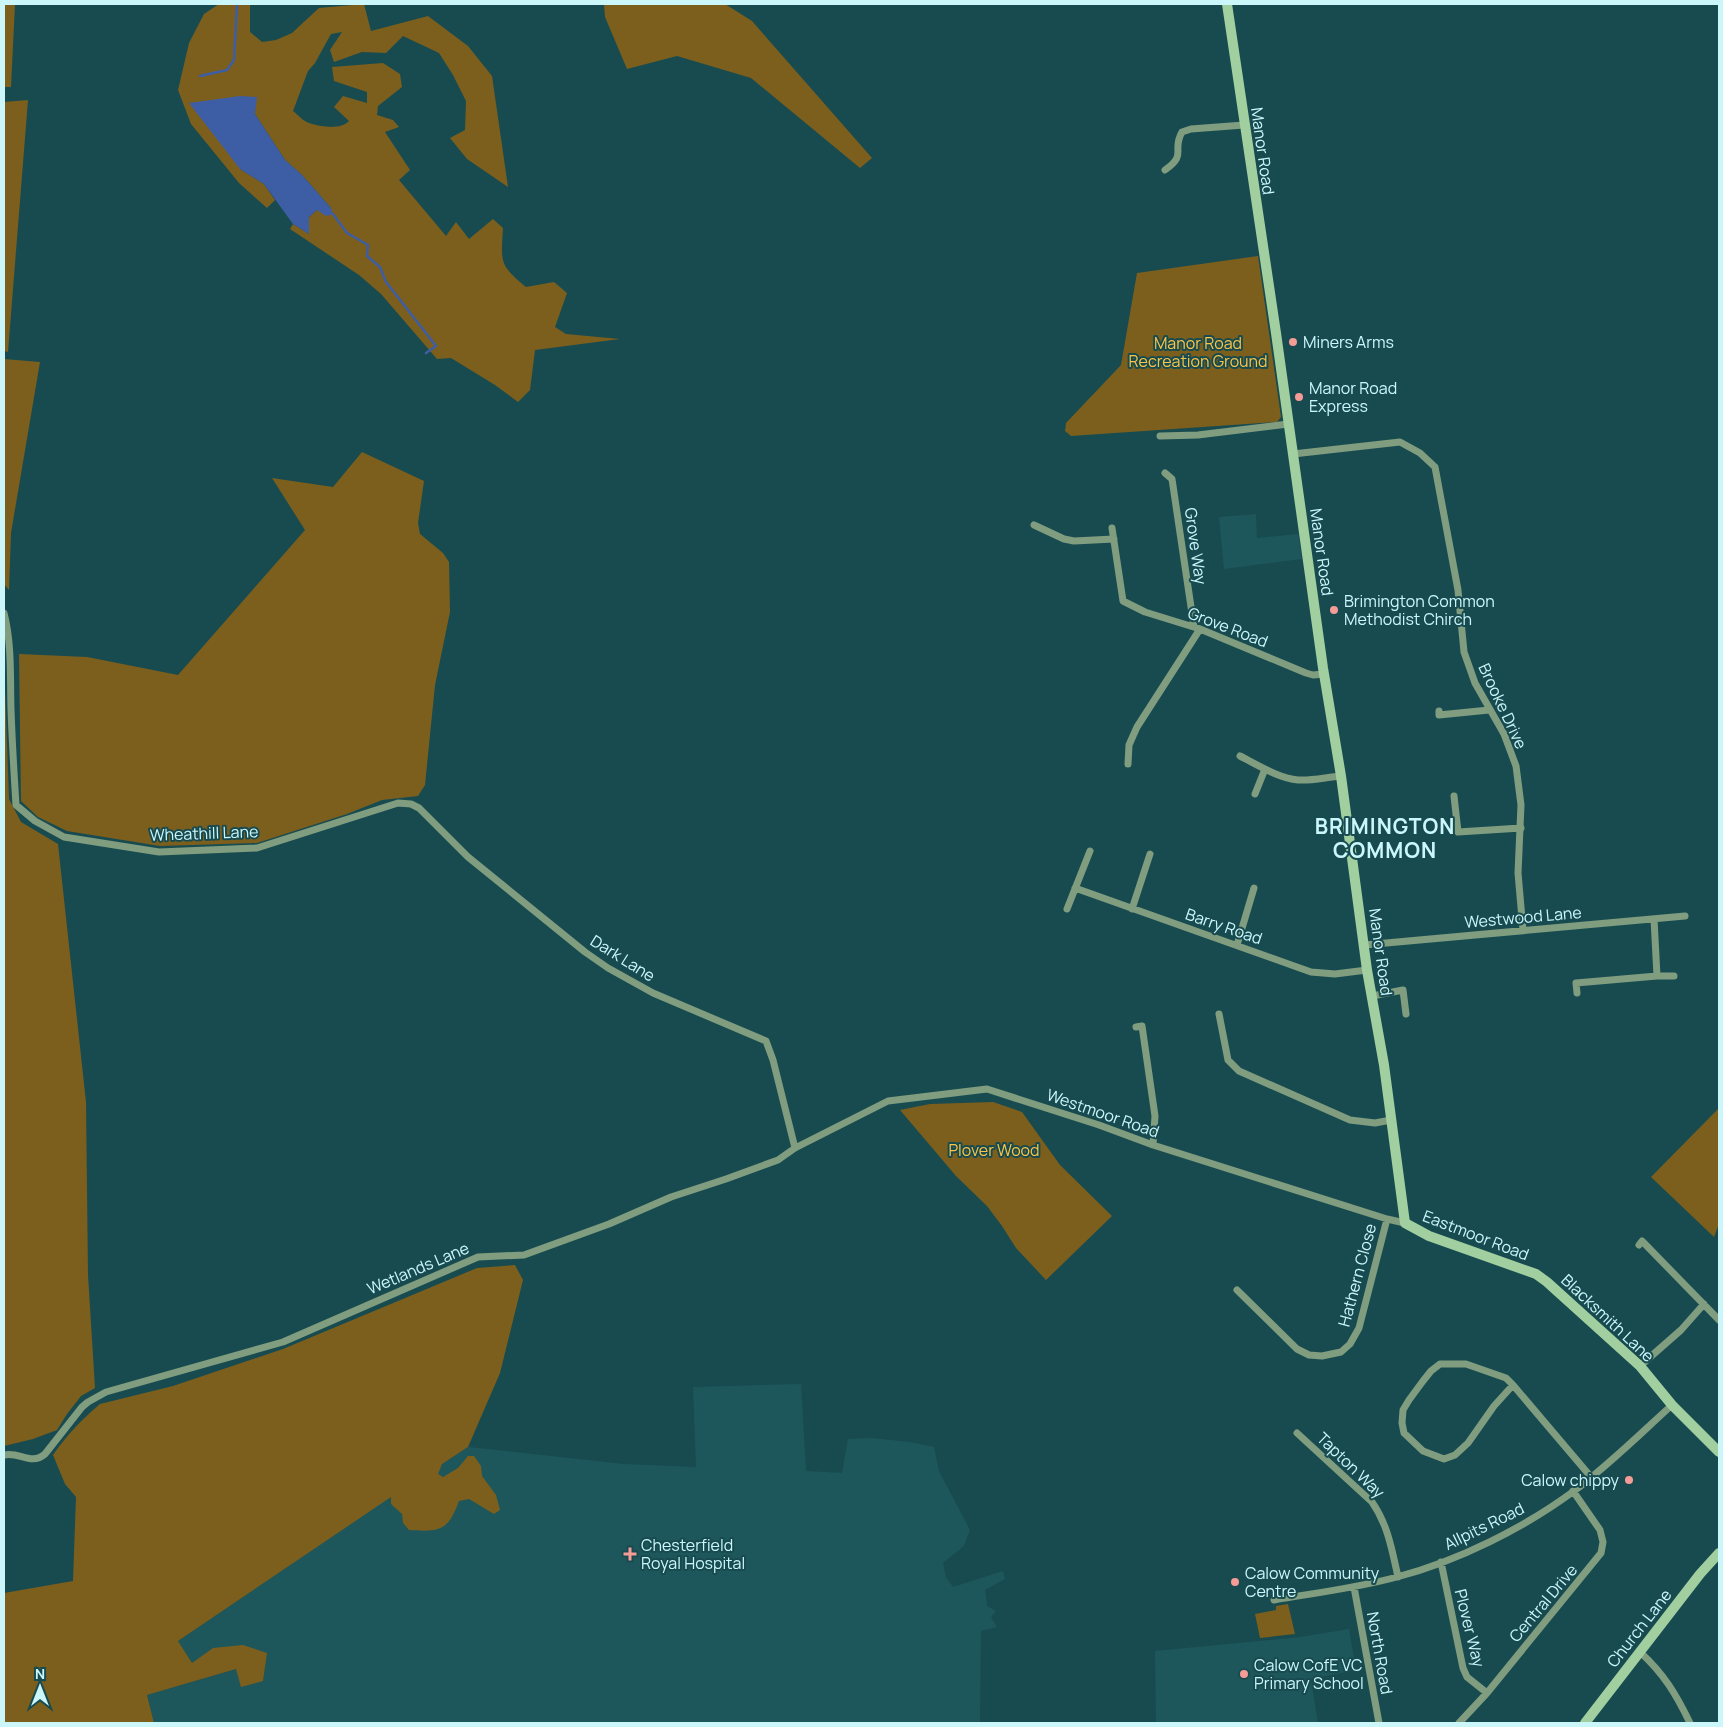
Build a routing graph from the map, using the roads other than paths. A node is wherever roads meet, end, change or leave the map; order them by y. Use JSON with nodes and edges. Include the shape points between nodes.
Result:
{"nodes":[{"id":1,"x":1227,"y":4,"type":"edge"},
{"id":2,"x":1244,"y":125,"type":"junction"},
{"id":3,"x":1164,"y":170,"type":"dead end"},
{"id":4,"x":1288,"y":424,"type":"junction"},
{"id":5,"x":1160,"y":436,"type":"dead end"},
{"id":6,"x":1293,"y":454,"type":"junction"},
{"id":7,"x":1164,"y":474,"type":"dead end"},
{"id":8,"x":1034,"y":525,"type":"dead end"},
{"id":9,"x":1112,"y":528,"type":"dead end"},
{"id":10,"x":1114,"y":539,"type":"junction"},
{"id":11,"x":4,"y":613,"type":"edge"},
{"id":12,"x":1197,"y":628,"type":"junction"},
{"id":13,"x":1324,"y":674,"type":"junction"},
{"id":14,"x":1439,"y":710,"type":"dead end"},
{"id":15,"x":1489,"y":710,"type":"junction"},
{"id":16,"x":1240,"y":756,"type":"dead end"},
{"id":17,"x":1128,"y":764,"type":"dead end"},
{"id":18,"x":1265,"y":769,"type":"junction"},
{"id":19,"x":1341,"y":776,"type":"junction"},
{"id":20,"x":1255,"y":794,"type":"dead end"},
{"id":21,"x":1454,"y":796,"type":"dead end"},
{"id":22,"x":398,"y":803,"type":"joint"},
{"id":23,"x":1521,"y":828,"type":"junction"},
{"id":24,"x":1090,"y":851,"type":"dead end"},
{"id":25,"x":1150,"y":854,"type":"dead end"},
{"id":26,"x":1075,"y":888,"type":"junction"},
{"id":27,"x":1254,"y":888,"type":"dead end"},
{"id":28,"x":1066,"y":909,"type":"dead end"},
{"id":29,"x":1132,"y":909,"type":"junction"},
{"id":30,"x":1685,"y":916,"type":"dead end"},
{"id":31,"x":1654,"y":919,"type":"junction"},
{"id":32,"x":1524,"y":930,"type":"junction"},
{"id":33,"x":1237,"y":945,"type":"junction"},
{"id":34,"x":1364,"y":945,"type":"junction"},
{"id":35,"x":1367,"y":970,"type":"junction"},
{"id":36,"x":1656,"y":976,"type":"junction"},
{"id":37,"x":1674,"y":976,"type":"dead end"},
{"id":38,"x":1577,"y":993,"type":"dead end"},
{"id":39,"x":1372,"y":996,"type":"junction"},
{"id":40,"x":1219,"y":1014,"type":"dead end"},
{"id":41,"x":1406,"y":1014,"type":"dead end"},
{"id":42,"x":1136,"y":1027,"type":"dead end"},
{"id":43,"x":1391,"y":1120,"type":"junction"},
{"id":44,"x":1153,"y":1144,"type":"junction"},
{"id":45,"x":795,"y":1148,"type":"junction"},
{"id":46,"x":1387,"y":1219,"type":"junction"},
{"id":47,"x":1405,"y":1223,"type":"junction"},
{"id":48,"x":1639,"y":1244,"type":"dead end"},
{"id":49,"x":1536,"y":1274,"type":"joint"},
{"id":50,"x":1237,"y":1290,"type":"dead end"},
{"id":51,"x":1704,"y":1304,"type":"junction"},
{"id":52,"x":1719,"y":1320,"type":"edge"},
{"id":53,"x":1640,"y":1366,"type":"junction"},
{"id":54,"x":1513,"y":1385,"type":"junction"},
{"id":55,"x":1672,"y":1405,"type":"junction"},
{"id":56,"x":1297,"y":1433,"type":"dead end"},
{"id":57,"x":1719,"y":1452,"type":"edge"},
{"id":58,"x":4,"y":1456,"type":"edge"},
{"id":59,"x":1591,"y":1477,"type":"junction"},
{"id":60,"x":1574,"y":1491,"type":"junction"},
{"id":61,"x":1719,"y":1553,"type":"edge"},
{"id":62,"x":1441,"y":1562,"type":"junction"},
{"id":63,"x":1398,"y":1577,"type":"junction"},
{"id":64,"x":1354,"y":1587,"type":"junction"},
{"id":65,"x":1274,"y":1600,"type":"dead end"},
{"id":66,"x":1640,"y":1652,"type":"junction"},
{"id":67,"x":1487,"y":1693,"type":"junction"},
{"id":68,"x":1379,"y":1723,"type":"edge"},
{"id":69,"x":1460,"y":1723,"type":"edge"},
{"id":70,"x":1585,"y":1723,"type":"edge"},
{"id":71,"x":1690,"y":1723,"type":"edge"}],
"edges":[{"from":1,"to":2,"type":"street","name":"Manor Road"},
{"from":2,"to":3,"type":"street","via":[[1182,132],[1177,140],[1178,156]]},
{"from":2,"to":4,"type":"street","name":"Manor Road"},
{"from":4,"to":5,"type":"street","via":[[1198,435]]},
{"from":4,"to":6,"type":"street","name":"Manor Road"},
{"from":6,"to":13,"type":"street","name":"Manor Road"},
{"from":6,"to":15,"type":"street","name":"Brooke Drive","via":[[1400,442],[1420,453],[1435,467],[1458,590],[1464,652]]},
{"from":7,"to":12,"type":"street","name":"Grove Way","via":[[1172,479]]},
{"from":8,"to":10,"type":"street","via":[[1074,541]]},
{"from":9,"to":10,"type":"street"},
{"from":10,"to":12,"type":"street","name":"Grove Road","via":[[1123,601],[1145,612]]},
{"from":11,"to":22,"type":"street","name":"Wheathill Lane","via":[[10,652],[16,805],[35,821],[64,837],[159,852],[257,848]]},
{"from":12,"to":13,"type":"street","name":"Grove Road","via":[[1314,675]]},
{"from":12,"to":17,"type":"street","via":[[1137,727],[1129,745]]},
{"from":13,"to":19,"type":"street","name":"Manor Road"},
{"from":14,"to":15,"type":"street","via":[[1439,715]]},
{"from":15,"to":23,"type":"street","name":"Brooke Drive","via":[[1504,734],[1516,766]]},
{"from":16,"to":18,"type":"street"},
{"from":18,"to":19,"type":"street","via":[[1301,780]]},
{"from":18,"to":20,"type":"street"},
{"from":19,"to":34,"type":"street","name":"Manor Road"},
{"from":21,"to":23,"type":"street","via":[[1458,832]]},
{"from":22,"to":45,"type":"street","name":"Dark Lane","via":[[419,808],[468,857],[608,968],[653,993],[766,1041]]},
{"from":23,"to":32,"type":"street","name":"Brooke Drive","via":[[1518,873]]},
{"from":24,"to":26,"type":"street"},
{"from":25,"to":29,"type":"street"},
{"from":26,"to":28,"type":"street"},
{"from":26,"to":29,"type":"street","name":"Barry Road"},
{"from":27,"to":33,"type":"street"},
{"from":29,"to":33,"type":"street","name":"Barry Road"},
{"from":30,"to":31,"type":"street","name":"Westwood Lane"},
{"from":31,"to":32,"type":"street","name":"Westwood Lane"},
{"from":31,"to":36,"type":"street"},
{"from":32,"to":34,"type":"street","name":"Westwood Lane"},
{"from":33,"to":35,"type":"street","name":"Barry Road","via":[[1311,972],[1335,974]]},
{"from":34,"to":35,"type":"street","name":"Manor Road"},
{"from":35,"to":39,"type":"street","name":"Manor Road"},
{"from":36,"to":37,"type":"street"},
{"from":36,"to":38,"type":"street","via":[[1576,983]]},
{"from":39,"to":41,"type":"street","via":[[1403,990]]},
{"from":39,"to":43,"type":"street","name":"Manor Road"},
{"from":40,"to":43,"type":"street","via":[[1228,1060],[1239,1071],[1350,1120],[1375,1123]]},
{"from":42,"to":44,"type":"street","via":[[1142,1026],[1154,1107]]},
{"from":43,"to":47,"type":"street","name":"Manor Road"},
{"from":44,"to":45,"type":"street","name":"Westmoor Road","via":[[988,1089],[888,1102]]},
{"from":44,"to":46,"type":"street","name":"Westmoor Road"},
{"from":45,"to":58,"type":"street","name":"Wetlands Lane","via":[[778,1160],[671,1197],[524,1255],[478,1257],[284,1342],[106,1392],[82,1407],[42,1457],[30,1460],[13,1454]]},
{"from":46,"to":47,"type":"street","name":"Westmoor Road"},
{"from":46,"to":50,"type":"street","name":"Hathern Close","via":[[1359,1328],[1341,1352],[1322,1356],[1302,1353]]},
{"from":47,"to":49,"type":"street","name":"Eastmoor Road","via":[[1429,1236]]},
{"from":48,"to":51,"type":"street","via":[[1642,1241]]},
{"from":49,"to":53,"type":"street","name":"Blacksmith Lane","via":[[1567,1298]]},
{"from":51,"to":52,"type":"street"},
{"from":51,"to":53,"type":"street","via":[[1681,1330]]},
{"from":53,"to":55,"type":"street","name":"Blacksmith Lane"},
{"from":54,"to":54,"type":"street","via":[[1506,1378],[1466,1364],[1440,1364],[1408,1400],[1402,1423],[1404,1433],[1423,1451],[1444,1459],[1454,1456]]},
{"from":54,"to":59,"type":"street"},
{"from":55,"to":57,"type":"street","name":"Blacksmith Lane"},
{"from":55,"to":59,"type":"street","name":"Allpits Road"},
{"from":56,"to":63,"type":"street","name":"Tapton Way","via":[[1372,1502],[1381,1515]]},
{"from":59,"to":60,"type":"street","name":"Allpits Road"},
{"from":60,"to":62,"type":"street","name":"Allpits Road","via":[[1533,1519]]},
{"from":60,"to":67,"type":"street","name":"Central Drive","via":[[1600,1530],[1601,1553]]},
{"from":61,"to":66,"type":"street","name":"Church Lane"},
{"from":62,"to":63,"type":"street","name":"Allpits Road"},
{"from":62,"to":67,"type":"street","name":"Plover Way","via":[[1463,1668],[1467,1677]]},
{"from":63,"to":64,"type":"street","name":"Allpits Road"},
{"from":64,"to":65,"type":"street","name":"Allpits Road"},
{"from":64,"to":68,"type":"street","name":"North Road"},
{"from":66,"to":70,"type":"street","name":"Church Lane"},
{"from":66,"to":71,"type":"street","via":[[1654,1664],[1675,1692]]},
{"from":67,"to":69,"type":"street","name":"Central Drive"}]}
